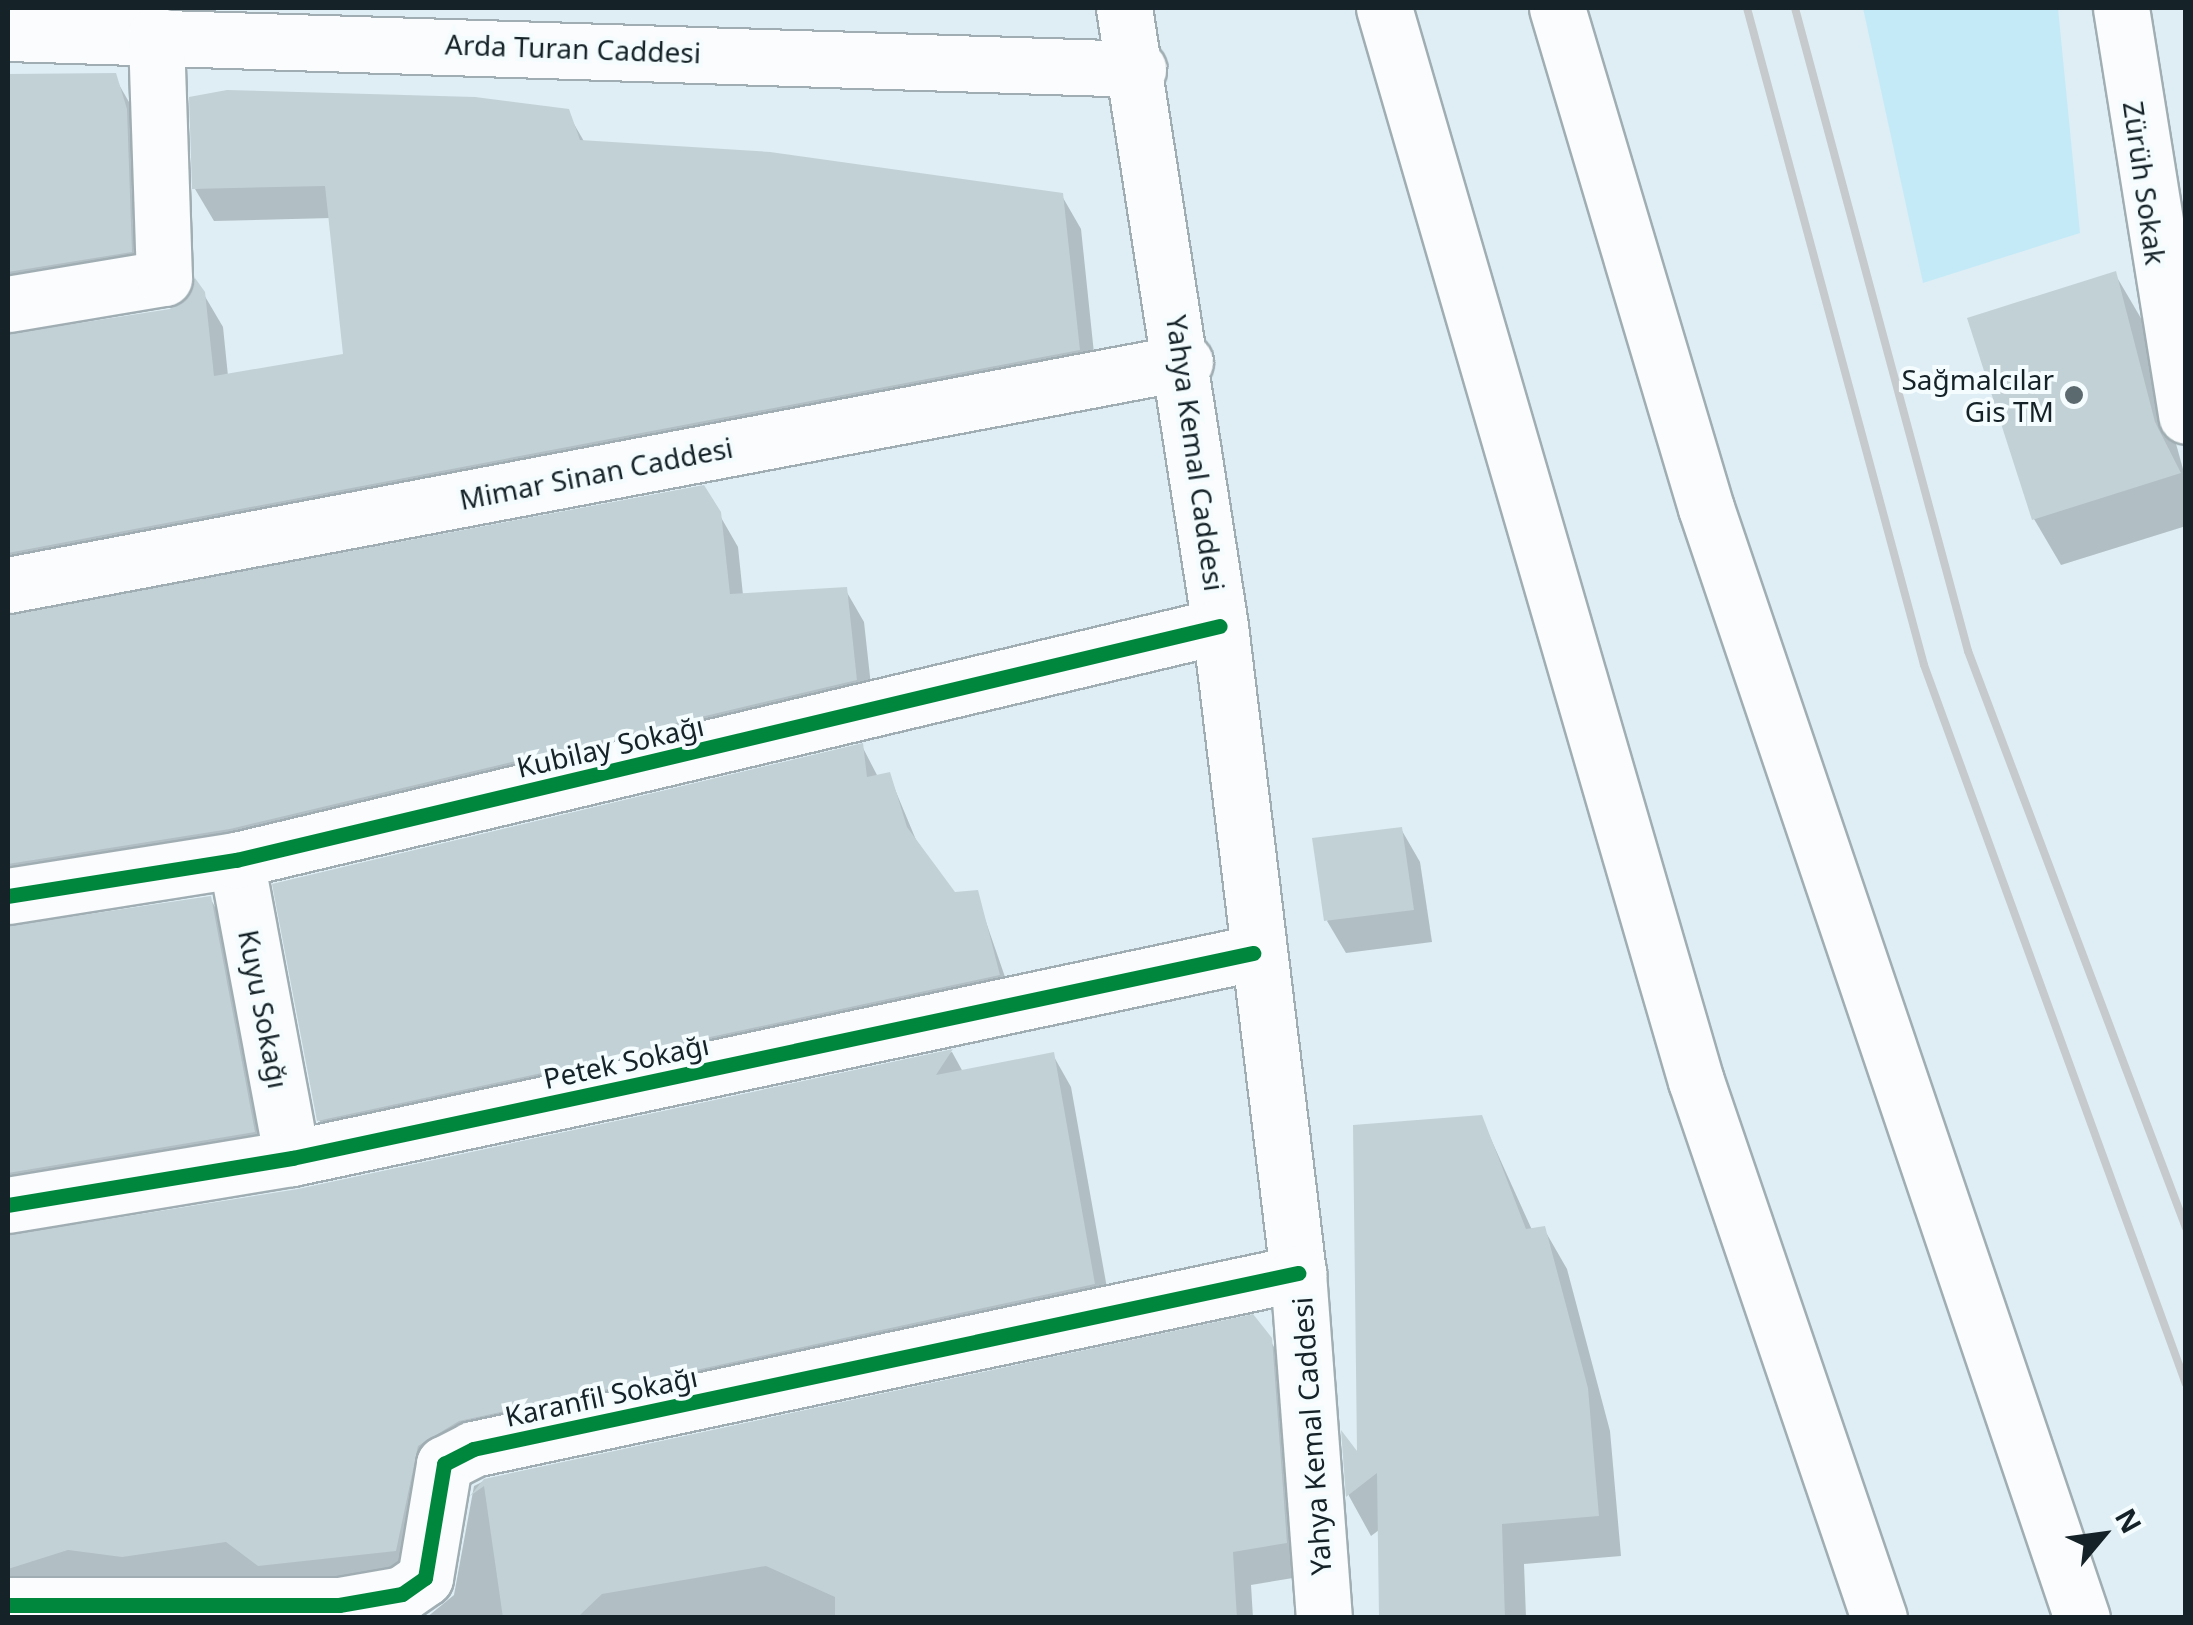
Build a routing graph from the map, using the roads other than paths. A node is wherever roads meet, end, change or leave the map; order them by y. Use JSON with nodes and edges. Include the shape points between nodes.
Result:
{"nodes":[{"id":1,"x":1124,"y":8,"type":"edge"},
{"id":2,"x":1384,"y":8,"type":"edge"},
{"id":3,"x":1557,"y":8,"type":"edge"},
{"id":4,"x":2121,"y":8,"type":"edge"},
{"id":5,"x":182,"y":25,"type":"edge"},
{"id":6,"x":8,"y":34,"type":"edge"},
{"id":7,"x":1138,"y":69,"type":"junction"},
{"id":8,"x":2170,"y":262,"type":"edge"},
{"id":9,"x":8,"y":304,"type":"edge"},
{"id":10,"x":1185,"y":362,"type":"junction"},
{"id":11,"x":2186,"y":416,"type":"edge"},
{"id":12,"x":8,"y":585,"type":"edge"},
{"id":13,"x":1220,"y":626,"type":"junction"},
{"id":14,"x":236,"y":860,"type":"junction"},
{"id":15,"x":8,"y":896,"type":"edge"},
{"id":16,"x":1253,"y":953,"type":"junction"},
{"id":17,"x":292,"y":1158,"type":"junction"},
{"id":18,"x":8,"y":1205,"type":"edge"},
{"id":19,"x":1298,"y":1273,"type":"junction"},
{"id":20,"x":8,"y":1604,"type":"edge"},
{"id":21,"x":1324,"y":1618,"type":"edge"},
{"id":22,"x":1879,"y":1618,"type":"edge"},
{"id":23,"x":2082,"y":1618,"type":"edge"}],
"edges":[{"from":1,"to":7,"type":"main road","name":"Yahya Kemal Caddesi"},
{"from":2,"to":22,"type":"main road","via":[[1696,1081]]},
{"from":3,"to":23,"type":"main road","via":[[1712,526]]},
{"from":4,"to":8,"type":"main road","name":"Zürüh Sokak"},
{"from":5,"to":6,"type":"main road","name":"Arda Turan Caddesi"},
{"from":5,"to":7,"type":"main road","name":"Arda Turan Caddesi"},
{"from":5,"to":9,"type":"main road","via":[[164,278]]},
{"from":7,"to":10,"type":"main road","name":"Yahya Kemal Caddesi"},
{"from":8,"to":11,"type":"main road","name":"Zürüh Sokak"},
{"from":10,"to":12,"type":"main road","name":"Mimar Sinan Caddesi"},
{"from":10,"to":13,"type":"main road","name":"Yahya Kemal Caddesi"},
{"from":13,"to":14,"type":"main road","name":"Kubilay Sokağı"},
{"from":13,"to":16,"type":"main road","name":"Yahya Kemal Caddesi"},
{"from":14,"to":15,"type":"main road","name":"Kubilay Sokağı"},
{"from":14,"to":17,"type":"main road","name":"Kuyu Sokağı"},
{"from":16,"to":17,"type":"main road","name":"Petek Sokağı"},
{"from":16,"to":19,"type":"main road","name":"Yahya Kemal Caddesi"},
{"from":17,"to":18,"type":"main road","name":"Petek Sokağı"},
{"from":19,"to":20,"type":"main road","name":"Karanfil Sokağı","via":[[473,1449],[444,1464],[425,1578],[402,1594],[338,1605]]},
{"from":19,"to":21,"type":"main road","name":"Yahya Kemal Caddesi"}]}
